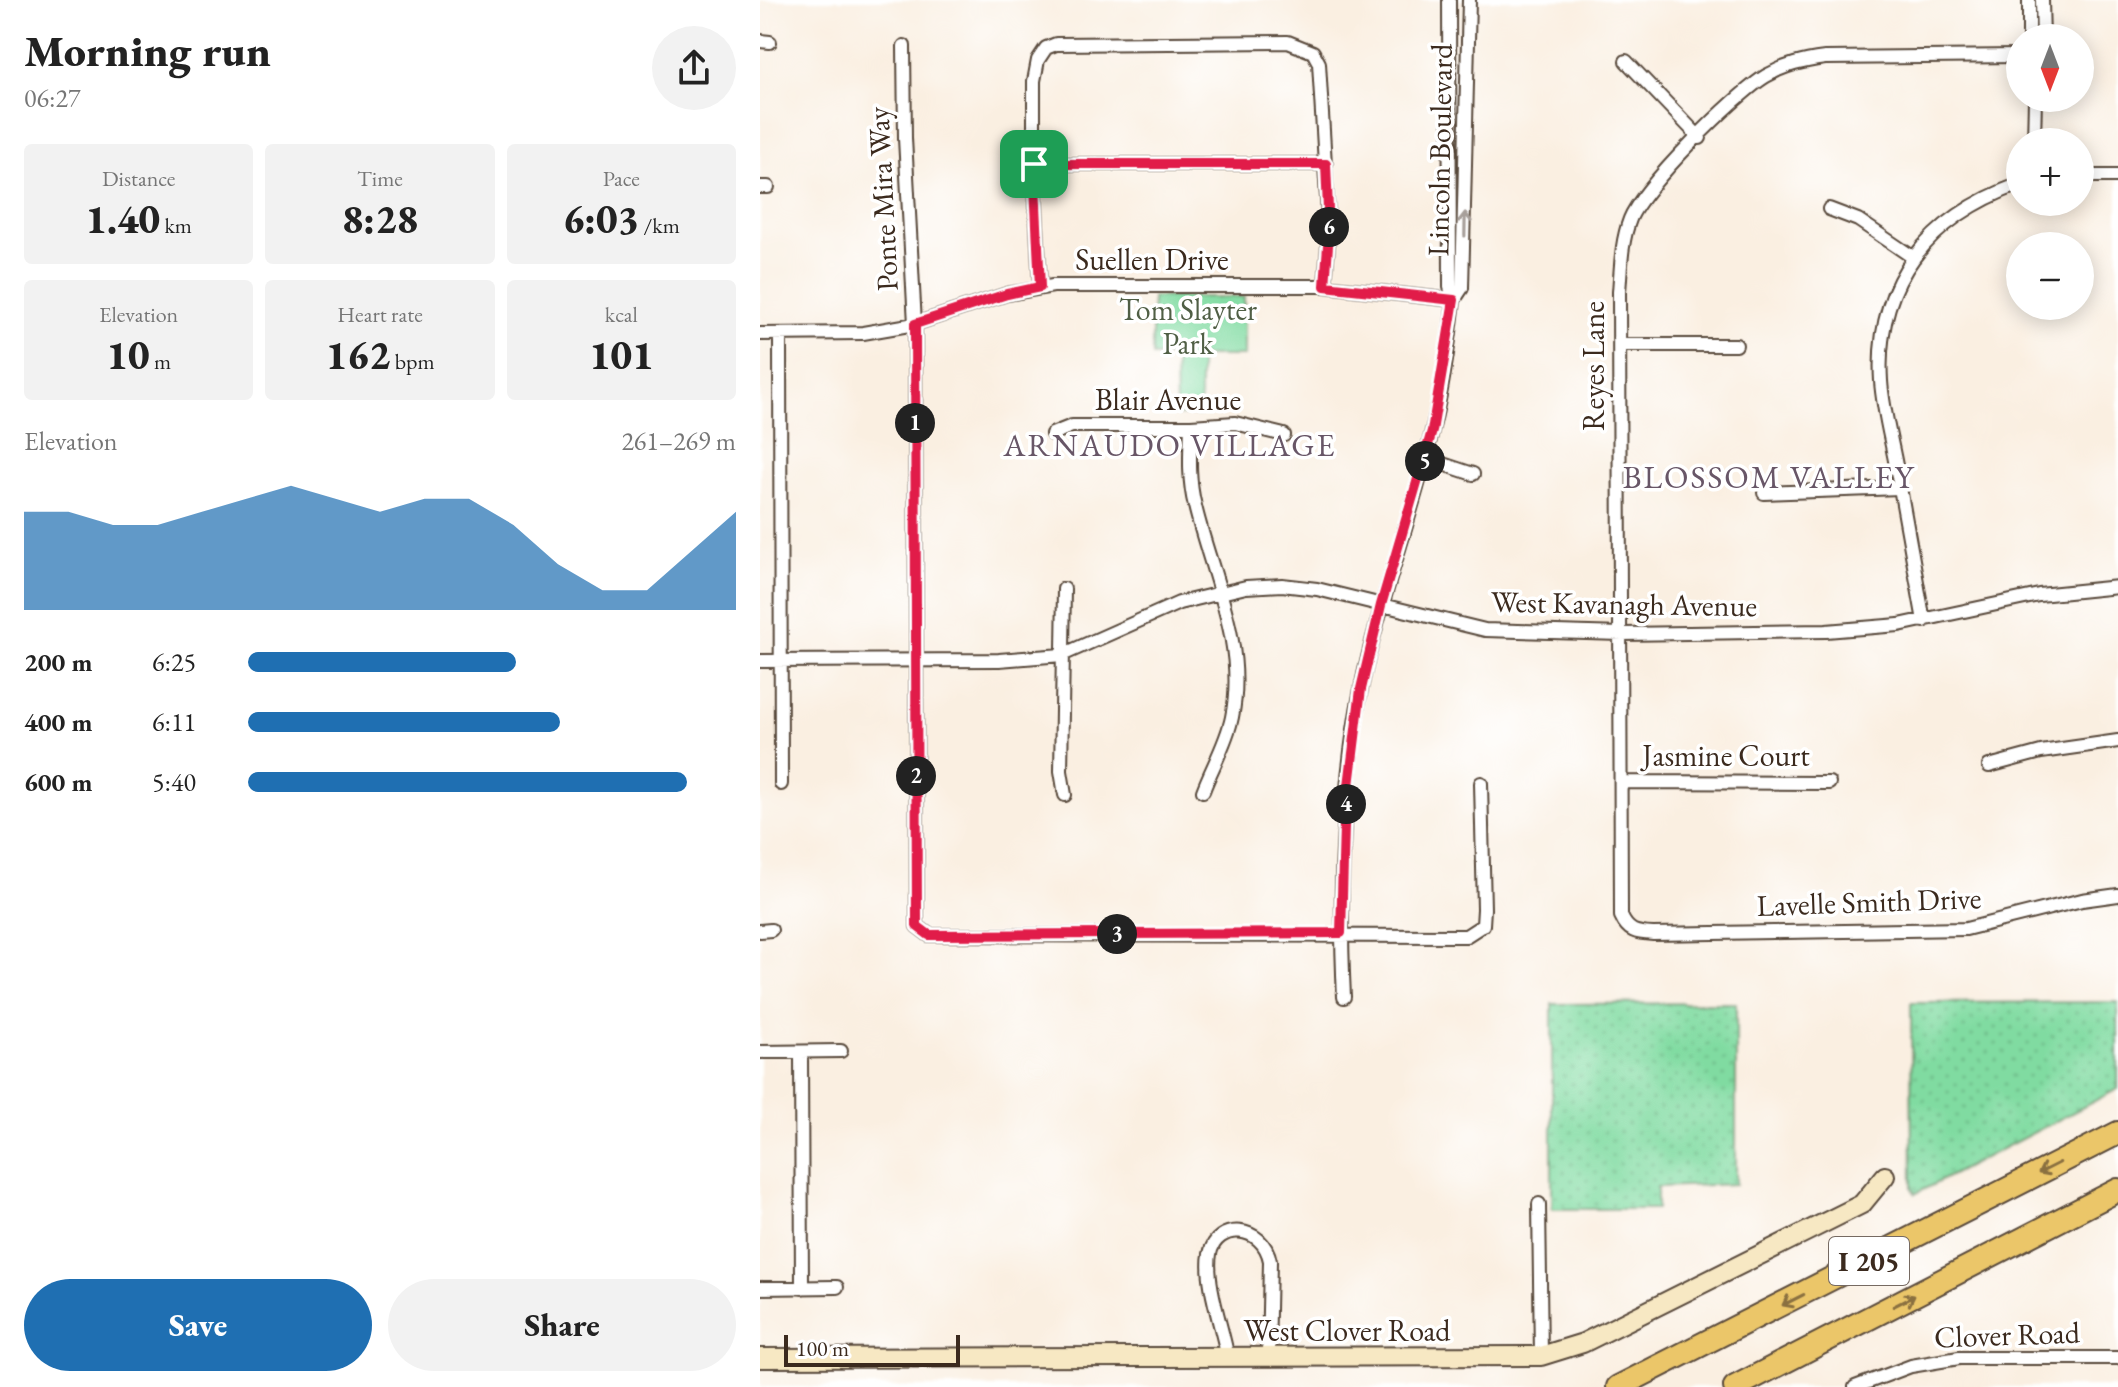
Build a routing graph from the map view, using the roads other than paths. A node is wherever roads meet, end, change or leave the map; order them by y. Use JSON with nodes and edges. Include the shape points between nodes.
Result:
{"nodes":[{"id":1,"x":1449,"y":0,"type":"edge"},
{"id":2,"x":1469,"y":0,"type":"edge"},
{"id":3,"x":2029,"y":0,"type":"edge"},
{"id":4,"x":2042,"y":0,"type":"edge"},
{"id":5,"x":2029,"y":24,"type":"edge"},
{"id":6,"x":2043,"y":24,"type":"edge"},
{"id":7,"x":904,"y":46,"type":"dead end"},
{"id":8,"x":2006,"y":56,"type":"edge"},
{"id":9,"x":1626,"y":61,"type":"dead end"},
{"id":10,"x":1700,"y":138,"type":"junction"},
{"id":11,"x":1034,"y":164,"type":"junction"},
{"id":12,"x":1326,"y":164,"type":"junction"},
{"id":13,"x":2094,"y":176,"type":"edge"},
{"id":14,"x":2118,"y":176,"type":"edge"},
{"id":15,"x":2006,"y":190,"type":"edge"},
{"id":16,"x":1829,"y":209,"type":"dead end"},
{"id":17,"x":1914,"y":258,"type":"junction"},
{"id":18,"x":1325,"y":286,"type":"junction"},
{"id":19,"x":1040,"y":287,"type":"junction"},
{"id":20,"x":1454,"y":300,"type":"junction"},
{"id":21,"x":915,"y":324,"type":"junction"},
{"id":22,"x":760,"y":334,"type":"edge"},
{"id":23,"x":780,"y":335,"type":"junction"},
{"id":24,"x":1620,"y":345,"type":"junction"},
{"id":25,"x":1736,"y":345,"type":"dead end"},
{"id":26,"x":1191,"y":426,"type":"junction"},
{"id":27,"x":1052,"y":434,"type":"dead end"},
{"id":28,"x":1284,"y":435,"type":"dead end"},
{"id":29,"x":1425,"y":458,"type":"junction"},
{"id":30,"x":1473,"y":474,"type":"dead end"},
{"id":31,"x":1900,"y":488,"type":"junction"},
{"id":32,"x":1764,"y":493,"type":"dead end"},
{"id":33,"x":2118,"y":587,"type":"edge"},
{"id":34,"x":1064,"y":589,"type":"dead end"},
{"id":35,"x":1222,"y":593,"type":"junction"},
{"id":36,"x":1381,"y":605,"type":"junction"},
{"id":37,"x":1924,"y":621,"type":"junction"},
{"id":38,"x":1622,"y":634,"type":"junction"},
{"id":39,"x":1062,"y":655,"type":"junction"},
{"id":40,"x":760,"y":661,"type":"edge"},
{"id":41,"x":782,"y":661,"type":"junction"},
{"id":42,"x":916,"y":661,"type":"junction"},
{"id":43,"x":2118,"y":741,"type":"edge"},
{"id":44,"x":1989,"y":766,"type":"dead end"},
{"id":45,"x":1623,"y":782,"type":"junction"},
{"id":46,"x":1481,"y":783,"type":"dead end"},
{"id":47,"x":1829,"y":783,"type":"dead end"},
{"id":48,"x":781,"y":784,"type":"dead end"},
{"id":49,"x":1203,"y":791,"type":"dead end"},
{"id":50,"x":1065,"y":795,"type":"dead end"},
{"id":51,"x":2118,"y":895,"type":"edge"},
{"id":52,"x":1341,"y":933,"type":"junction"},
{"id":53,"x":1667,"y":933,"type":"joint"},
{"id":54,"x":1344,"y":997,"type":"dead end"},
{"id":55,"x":841,"y":1051,"type":"dead end"},
{"id":56,"x":760,"y":1052,"type":"edge"},
{"id":57,"x":801,"y":1053,"type":"junction"},
{"id":58,"x":2118,"y":1133,"type":"edge"},
{"id":59,"x":1885,"y":1176,"type":"dead end"},
{"id":60,"x":2118,"y":1190,"type":"edge"},
{"id":61,"x":1539,"y":1204,"type":"dead end"},
{"id":62,"x":837,"y":1287,"type":"dead end"},
{"id":63,"x":760,"y":1288,"type":"edge"},
{"id":64,"x":802,"y":1288,"type":"junction"},
{"id":65,"x":1541,"y":1356,"type":"junction"},
{"id":66,"x":760,"y":1358,"type":"edge"},
{"id":67,"x":2118,"y":1358,"type":"edge"},
{"id":68,"x":1228,"y":1359,"type":"junction"},
{"id":69,"x":1268,"y":1359,"type":"junction"},
{"id":70,"x":1618,"y":1387,"type":"edge"},
{"id":71,"x":1735,"y":1387,"type":"edge"},
{"id":72,"x":1855,"y":1387,"type":"edge"}],
"edges":[{"from":1,"to":20,"type":"street","name":"Lincoln Boulevard"},
{"from":20,"to":2,"type":"street","name":"Lincoln Boulevard","one_way":true,"via":[[1462,288]]},
{"from":3,"to":5,"type":"street"},
{"from":4,"to":6,"type":"street"},
{"from":7,"to":21,"type":"street","name":"Ponte Mira Way"},
{"from":8,"to":10,"type":"street","name":"Reyes Lane","via":[[1796,62],[1748,88]]},
{"from":9,"to":10,"type":"street"},
{"from":10,"to":24,"type":"street","name":"Reyes Lane","via":[[1650,187],[1630,219],[1622,256]]},
{"from":11,"to":12,"type":"street"},
{"from":11,"to":12,"type":"street","via":[[1034,81],[1046,48],[1288,42],[1313,52],[1321,77]]},
{"from":11,"to":19,"type":"street"},
{"from":12,"to":18,"type":"street"},
{"from":13,"to":14,"type":"street"},
{"from":15,"to":17,"type":"street","via":[[1953,215]]},
{"from":16,"to":17,"type":"street","via":[[1858,220]]},
{"from":17,"to":31,"type":"street","via":[[1895,291],[1881,343],[1881,383]]},
{"from":18,"to":19,"type":"street","name":"Suellen Drive"},
{"from":18,"to":20,"type":"street","name":"Suellen Drive"},
{"from":19,"to":21,"type":"street","name":"Suellen Drive"},
{"from":20,"to":29,"type":"street","name":"Lincoln Boulevard"},
{"from":21,"to":23,"type":"street","name":"Suellen Drive","via":[[863,333]]},
{"from":21,"to":42,"type":"street","name":"Ponte Mira Way"},
{"from":22,"to":23,"type":"street","name":"Suellen Drive"},
{"from":23,"to":41,"type":"street"},
{"from":24,"to":25,"type":"street"},
{"from":24,"to":38,"type":"street","name":"Reyes Lane"},
{"from":26,"to":27,"type":"street","name":"Blair Avenue","via":[[1072,426]]},
{"from":26,"to":28,"type":"street","name":"Blair Avenue","via":[[1235,423]]},
{"from":26,"to":35,"type":"street","via":[[1194,505]]},
{"from":29,"to":30,"type":"street"},
{"from":29,"to":36,"type":"street","name":"Lincoln Boulevard"},
{"from":31,"to":32,"type":"street"},
{"from":31,"to":37,"type":"street"},
{"from":33,"to":37,"type":"street","name":"West Kavanagh Avenue","via":[[2039,595]]},
{"from":34,"to":39,"type":"street"},
{"from":35,"to":36,"type":"street","name":"West Kavanagh Avenue","via":[[1282,585]]},
{"from":35,"to":39,"type":"street","name":"West Kavanagh Avenue","via":[[1179,603]]},
{"from":35,"to":49,"type":"street","via":[[1233,652],[1232,718]]},
{"from":36,"to":38,"type":"street","name":"West Kavanagh Avenue","via":[[1485,630]]},
{"from":36,"to":52,"type":"street","name":"Lincoln Boulevard","via":[[1352,745]]},
{"from":37,"to":38,"type":"street","name":"West Kavanagh Avenue","via":[[1826,631]]},
{"from":38,"to":45,"type":"street","name":"Reyes Lane"},
{"from":39,"to":42,"type":"street","name":"West Kavanagh Avenue"},
{"from":39,"to":50,"type":"street"},
{"from":40,"to":41,"type":"street","name":"West Kavanagh Avenue"},
{"from":41,"to":42,"type":"street","name":"West Kavanagh Avenue"},
{"from":41,"to":48,"type":"street"},
{"from":42,"to":52,"type":"street","name":"Ponte Mira Way","via":[[917,926],[929,935]]},
{"from":43,"to":44,"type":"street"},
{"from":45,"to":47,"type":"street","name":"Jasmine Court"},
{"from":45,"to":53,"type":"street","name":"Reyes Lane","via":[[1621,916],[1634,932]]},
{"from":46,"to":52,"type":"street","via":[[1483,925],[1478,932]]},
{"from":51,"to":53,"type":"street","name":"Lavelle Smith Drive","via":[[1966,929]]},
{"from":52,"to":54,"type":"street","name":"Lincoln Boulevard"},
{"from":55,"to":57,"type":"street"},
{"from":56,"to":57,"type":"street"},
{"from":57,"to":64,"type":"street"},
{"from":58,"to":70,"type":"highway","number":"I 205","one_way":true},
{"from":59,"to":65,"type":"street","name":"West Clover Road","via":[[1862,1204],[1583,1343]]},
{"from":71,"to":60,"type":"highway","number":"I 205","one_way":true},
{"from":61,"to":65,"type":"street"},
{"from":62,"to":64,"type":"street"},
{"from":63,"to":64,"type":"street"},
{"from":65,"to":69,"type":"street","name":"West Clover Road"},
{"from":66,"to":68,"type":"street","name":"West Clover Road"},
{"from":67,"to":72,"type":"street","name":"Clover Road","via":[[1959,1358],[1911,1366]]},
{"from":68,"to":69,"type":"street","name":"West Clover Road"},
{"from":68,"to":69,"type":"street","via":[[1208,1269],[1211,1249],[1228,1233],[1247,1233],[1267,1245],[1270,1261]]}]}
